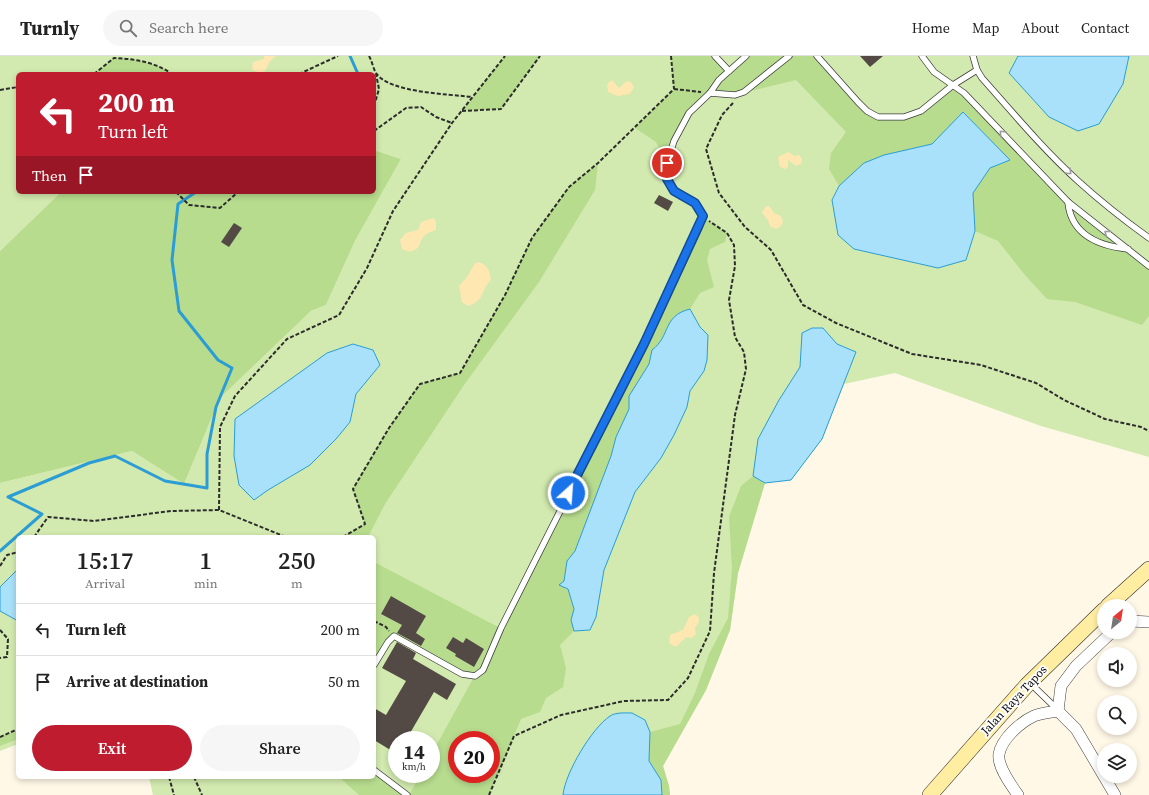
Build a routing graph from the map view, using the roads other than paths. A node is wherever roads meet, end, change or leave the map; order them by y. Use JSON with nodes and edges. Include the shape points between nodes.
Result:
{"nodes":[{"id":1,"x":715,"y":56,"type":"edge"},
{"id":2,"x":746,"y":56,"type":"edge"},
{"id":3,"x":789,"y":56,"type":"edge"},
{"id":4,"x":816,"y":56,"type":"edge"},
{"id":5,"x":922,"y":56,"type":"edge"},
{"id":6,"x":973,"y":56,"type":"edge"},
{"id":7,"x":977,"y":70,"type":"junction"},
{"id":8,"x":729,"y":71,"type":"junction"},
{"id":9,"x":953,"y":85,"type":"junction"},
{"id":10,"x":710,"y":93,"type":"junction"},
{"id":11,"x":1068,"y":202,"type":"junction"},
{"id":12,"x":1149,"y":238,"type":"edge"},
{"id":13,"x":1128,"y":249,"type":"junction"},
{"id":14,"x":1149,"y":266,"type":"edge"},
{"id":15,"x":1149,"y":569,"type":"edge"},
{"id":16,"x":1116,"y":599,"type":"edge"},
{"id":17,"x":1097,"y":617,"type":"edge"},
{"id":18,"x":1137,"y":621,"type":"edge"},
{"id":19,"x":1149,"y":622,"type":"edge"},
{"id":20,"x":1105,"y":639,"type":"edge"},
{"id":21,"x":376,"y":662,"type":"edge"},
{"id":22,"x":1029,"y":682,"type":"junction"},
{"id":23,"x":1058,"y":710,"type":"junction"},
{"id":24,"x":376,"y":772,"type":"edge"},
{"id":25,"x":407,"y":795,"type":"edge"},
{"id":26,"x":930,"y":795,"type":"edge"},
{"id":27,"x":1018,"y":795,"type":"edge"},
{"id":28,"x":1115,"y":795,"type":"edge"}],
"edges":[{"from":1,"to":8,"type":"lane"},
{"from":2,"to":8,"type":"lane"},
{"from":3,"to":10,"type":"lane","via":[[744,92],[735,95]]},
{"from":4,"to":9,"type":"lane","via":[[867,111],[878,117],[904,117],[921,111]]},
{"from":5,"to":9,"type":"lane","via":[[934,72]]},
{"from":6,"to":7,"type":"lane"},
{"from":7,"to":9,"type":"lane"},
{"from":7,"to":12,"type":"lane","one_way":true,"via":[[1077,180]]},
{"from":8,"to":10,"type":"lane"},
{"from":11,"to":9,"type":"lane","one_way":true,"via":[[964,93]]},
{"from":10,"to":21,"type":"lane","via":[[689,113],[674,141],[667,163],[667,179],[674,191],[695,203],[703,216],[644,344],[501,628],[483,670],[475,676],[462,674],[392,636]]},
{"from":13,"to":11,"type":"lane","one_way":true},
{"from":11,"to":13,"type":"lane","via":[[1069,210],[1078,227],[1092,240],[1110,247]]},
{"from":13,"to":14,"type":"lane"},
{"from":15,"to":16,"type":"main road"},
{"from":17,"to":22,"type":"main road","name":"Jalan Raya Tapos"},
{"from":18,"to":19,"type":"street"},
{"from":20,"to":23,"type":"street","via":[[1076,666],[1061,686]]},
{"from":22,"to":23,"type":"lane"},
{"from":22,"to":26,"type":"main road","name":"Jalan Raya Tapos"},
{"from":23,"to":27,"type":"street","via":[[1034,716],[1017,727],[1003,744],[999,754],[1004,775]]},
{"from":23,"to":28,"type":"street","via":[[1076,730]]},
{"from":24,"to":25,"type":"lane"}]}
